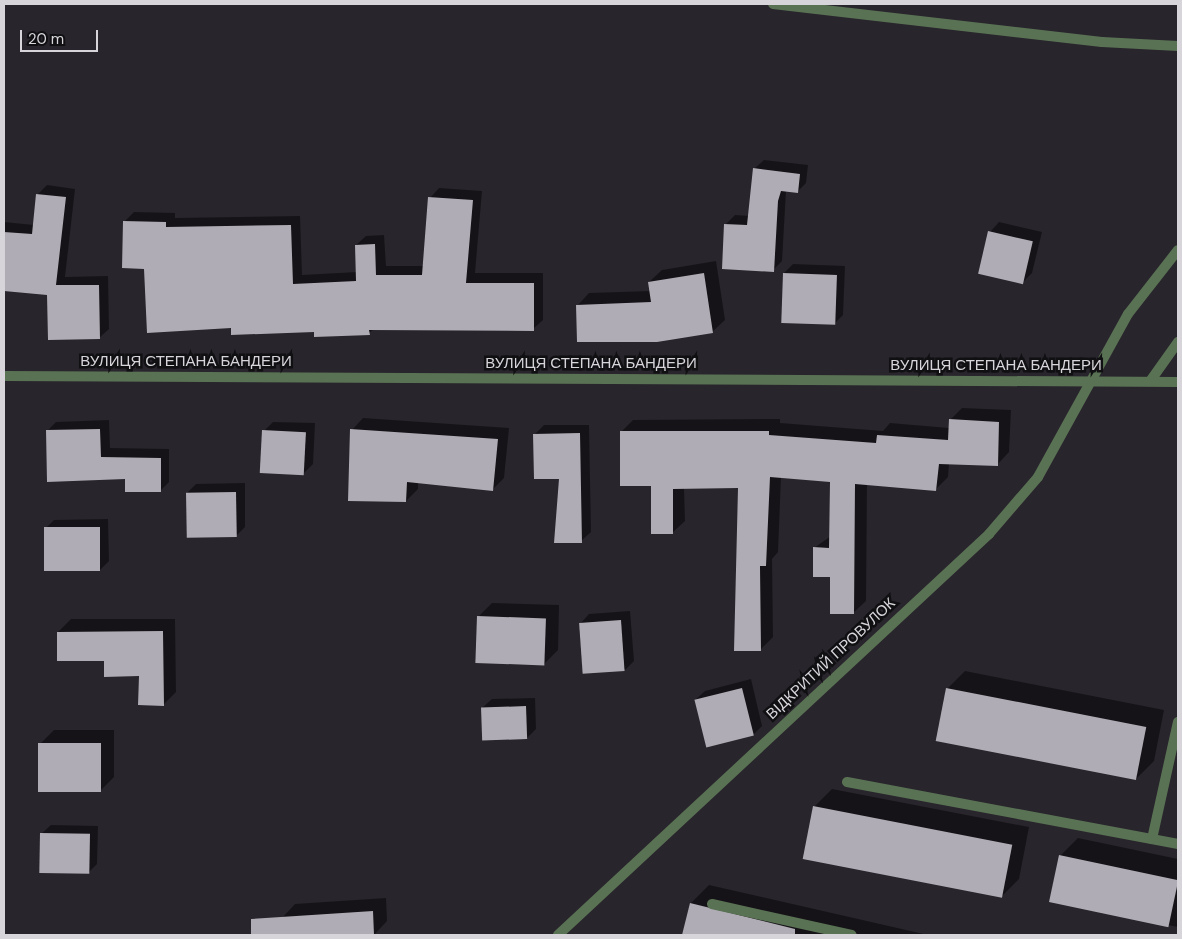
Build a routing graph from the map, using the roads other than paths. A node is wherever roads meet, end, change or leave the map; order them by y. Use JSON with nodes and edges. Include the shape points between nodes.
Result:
{"nodes":[{"id":1,"x":774,"y":4,"type":"edge"},
{"id":2,"x":1178,"y":46,"type":"edge"},
{"id":3,"x":1178,"y":250,"type":"edge"},
{"id":4,"x":1178,"y":342,"type":"edge"},
{"id":5,"x":4,"y":376,"type":"edge"},
{"id":6,"x":1151,"y":380,"type":"junction"},
{"id":7,"x":1093,"y":381,"type":"junction"},
{"id":8,"x":1178,"y":382,"type":"edge"},
{"id":9,"x":1178,"y":722,"type":"edge"},
{"id":10,"x":847,"y":782,"type":"dead end"},
{"id":11,"x":1152,"y":839,"type":"junction"},
{"id":12,"x":1178,"y":844,"type":"edge"},
{"id":13,"x":712,"y":904,"type":"dead end"},
{"id":14,"x":558,"y":935,"type":"edge"},
{"id":15,"x":852,"y":935,"type":"edge"}],
"edges":[{"from":1,"to":2,"type":"street","via":[[1102,42]]},
{"from":3,"to":7,"type":"street","name":"ВІДКРИТИЙ ПРОВУЛОК","via":[[1128,314]]},
{"from":4,"to":6,"type":"street"},
{"from":5,"to":7,"type":"street","name":"ВУЛИЦЯ СТЕПАНА БАНДЕРИ"},
{"from":6,"to":7,"type":"street","name":"ВУЛИЦЯ СТЕПАНА БАНДЕРИ"},
{"from":6,"to":8,"type":"street","name":"ВУЛИЦЯ СТЕПАНА БАНДЕРИ"},
{"from":7,"to":14,"type":"street","name":"ВІДКРИТИЙ ПРОВУЛОК","via":[[1038,477],[989,534]]},
{"from":9,"to":11,"type":"street"},
{"from":10,"to":11,"type":"street"},
{"from":11,"to":12,"type":"street"},
{"from":13,"to":15,"type":"street"}]}
